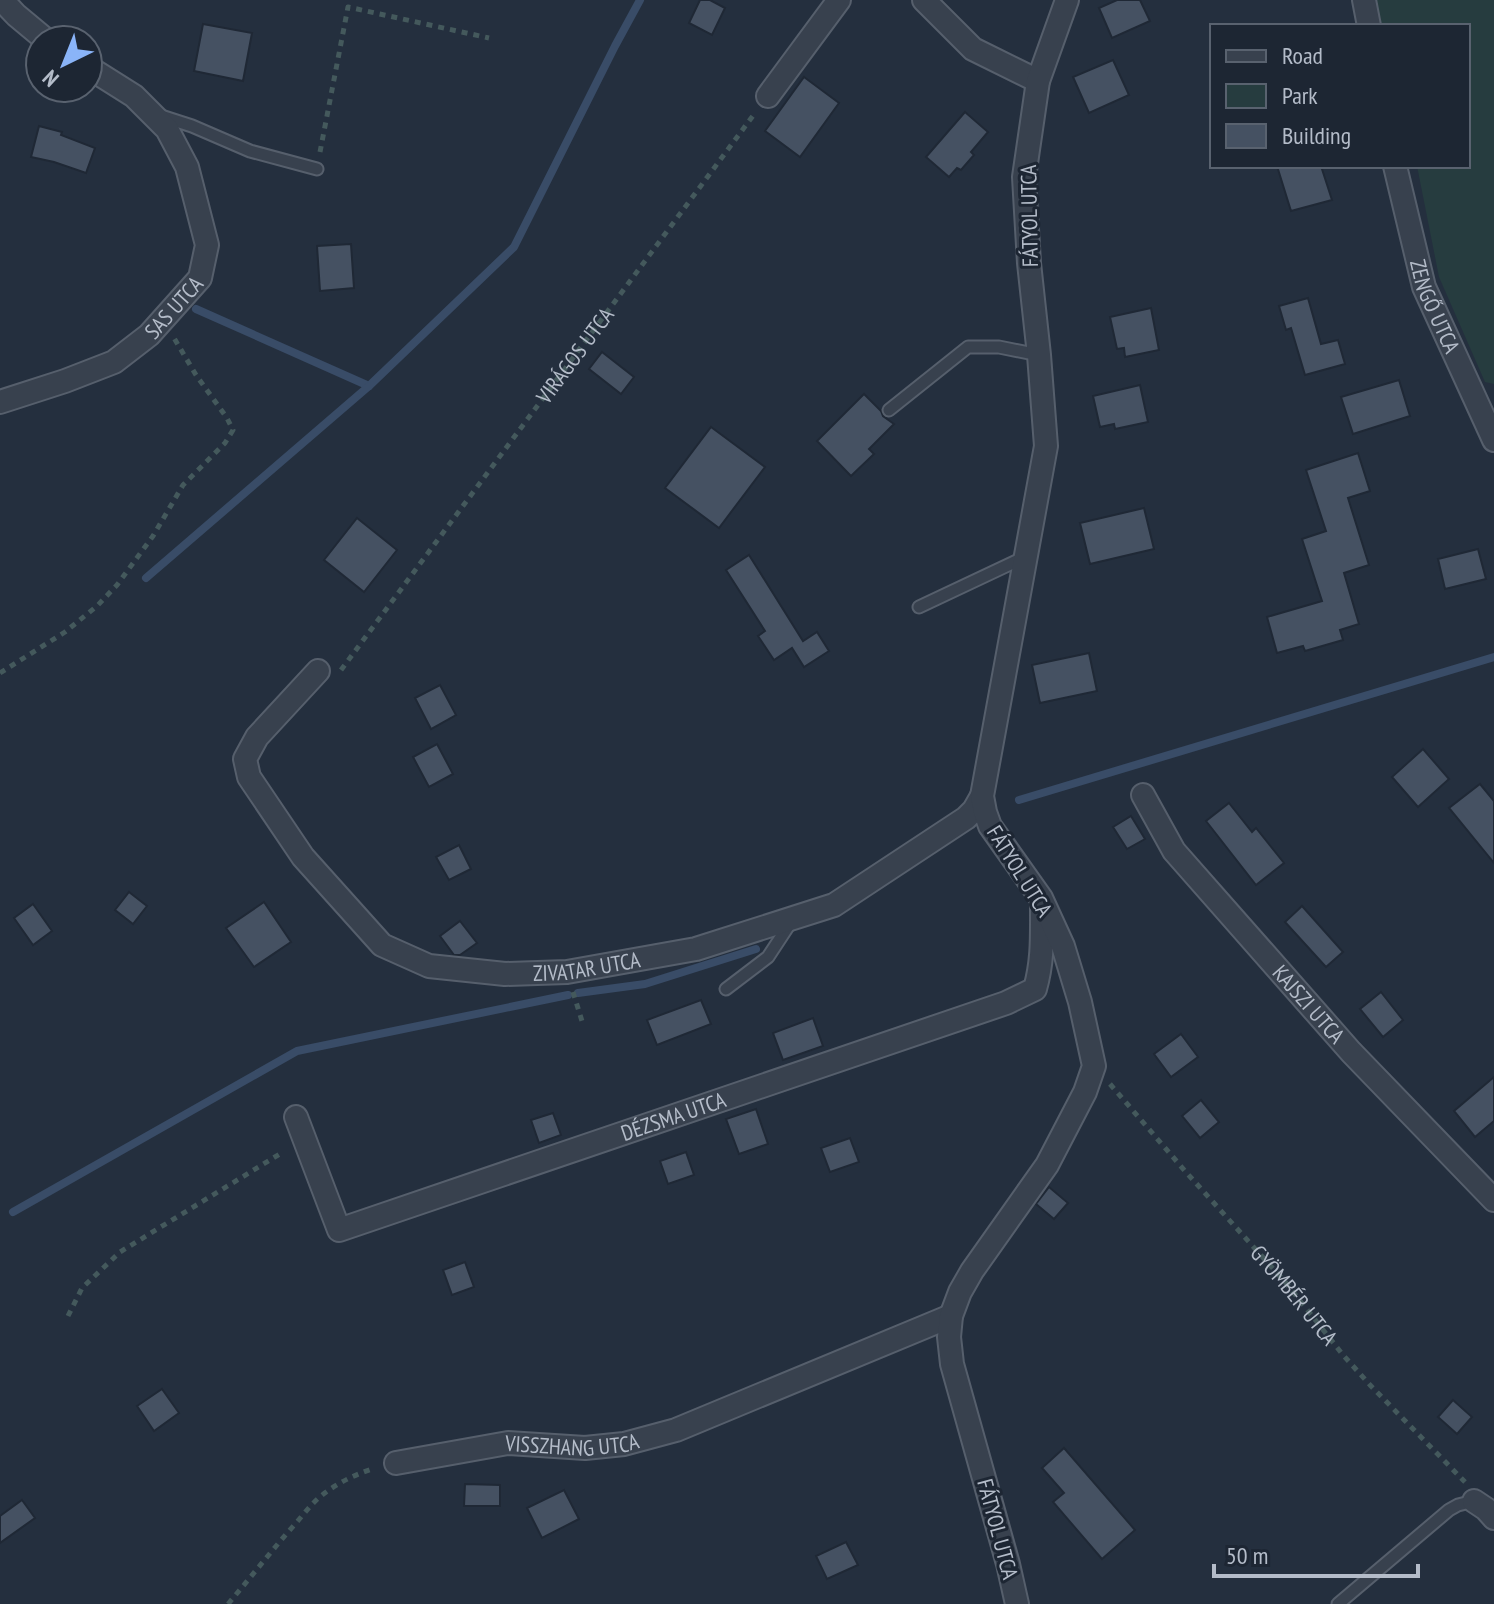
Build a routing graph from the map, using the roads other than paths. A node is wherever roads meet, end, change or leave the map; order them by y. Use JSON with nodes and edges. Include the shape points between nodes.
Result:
{"nodes":[{"id":1,"x":2,"y":0,"type":"edge"},
{"id":2,"x":839,"y":0,"type":"edge"},
{"id":3,"x":924,"y":0,"type":"edge"},
{"id":4,"x":1067,"y":0,"type":"edge"},
{"id":5,"x":1364,"y":0,"type":"edge"},
{"id":6,"x":27,"y":24,"type":"edge"},
{"id":7,"x":1369,"y":24,"type":"edge"},
{"id":8,"x":104,"y":77,"type":"edge"},
{"id":9,"x":1038,"y":81,"type":"junction"},
{"id":10,"x":768,"y":96,"type":"road end"},
{"id":11,"x":153,"y":114,"type":"junction"},
{"id":12,"x":1395,"y":168,"type":"edge"},
{"id":13,"x":317,"y":169,"type":"road end"},
{"id":14,"x":1039,"y":355,"type":"junction"},
{"id":15,"x":0,"y":402,"type":"edge"},
{"id":16,"x":889,"y":410,"type":"dead end"},
{"id":17,"x":1493,"y":434,"type":"edge"},
{"id":18,"x":1026,"y":557,"type":"junction"},
{"id":19,"x":919,"y":607,"type":"dead end"},
{"id":20,"x":328,"y":672,"type":"road end"},
{"id":21,"x":1143,"y":795,"type":"dead end"},
{"id":22,"x":982,"y":796,"type":"junction"},
{"id":23,"x":1041,"y":898,"type":"junction"},
{"id":24,"x":794,"y":918,"type":"junction"},
{"id":25,"x":726,"y":989,"type":"dead end"},
{"id":26,"x":296,"y":1117,"type":"dead end"},
{"id":27,"x":1494,"y":1200,"type":"edge"},
{"id":28,"x":951,"y":1316,"type":"junction"},
{"id":29,"x":396,"y":1463,"type":"road end"},
{"id":30,"x":1474,"y":1501,"type":"joint"},
{"id":31,"x":1494,"y":1518,"type":"edge"},
{"id":32,"x":1017,"y":1604,"type":"edge"},
{"id":33,"x":1338,"y":1604,"type":"edge"}],
"edges":[{"from":1,"to":6,"type":"street"},
{"from":2,"to":10,"type":"street"},
{"from":3,"to":9,"type":"street","via":[[973,49]]},
{"from":4,"to":9,"type":"street","name":"FÁTYOL UTCA"},
{"from":5,"to":7,"type":"street"},
{"from":8,"to":11,"type":"street","name":"SAS UTCA"},
{"from":9,"to":14,"type":"street","name":"FÁTYOL UTCA","via":[[1024,177]]},
{"from":11,"to":13,"type":"lane","via":[[250,151]]},
{"from":11,"to":15,"type":"street","name":"SAS UTCA","via":[[187,167],[207,245],[200,278],[149,335],[114,362]]},
{"from":12,"to":17,"type":"street","name":"ZENGŐ UTCA","via":[[1424,287]]},
{"from":14,"to":16,"type":"lane","via":[[968,347]]},
{"from":14,"to":18,"type":"street","name":"FÁTYOL UTCA","via":[[1046,446]]},
{"from":18,"to":19,"type":"lane"},
{"from":18,"to":22,"type":"street","name":"FÁTYOL UTCA"},
{"from":20,"to":24,"type":"street","name":"ZIVATAR UTCA","via":[[257,737],[245,759],[249,777],[303,857],[382,945],[429,966],[505,974],[567,972],[696,949]]},
{"from":21,"to":27,"type":"street","name":"KAJSZI UTCA","via":[[1174,851],[1351,1052]]},
{"from":22,"to":23,"type":"street","name":"FÁTYOL UTCA","via":[[990,826]]},
{"from":22,"to":24,"type":"street","name":"ZIVATAR UTCA","via":[[966,818],[834,905]]},
{"from":23,"to":26,"type":"street","name":"DÉZSMA UTCA","via":[[1043,948],[1035,989],[1006,1003],[339,1230]]},
{"from":23,"to":28,"type":"street","name":"FÁTYOL UTCA","via":[[1063,946],[1094,1066],[1047,1165],[972,1271]]},
{"from":24,"to":25,"type":"lane","via":[[768,957]]},
{"from":28,"to":29,"type":"street","name":"VISSZHANG UTCA","via":[[676,1430],[637,1441],[585,1448],[508,1443]]},
{"from":28,"to":32,"type":"street","name":"FÁTYOL UTCA","via":[[952,1364]]},
{"from":30,"to":31,"type":"street"},
{"from":30,"to":33,"type":"lane","via":[[1449,1510]]}]}
